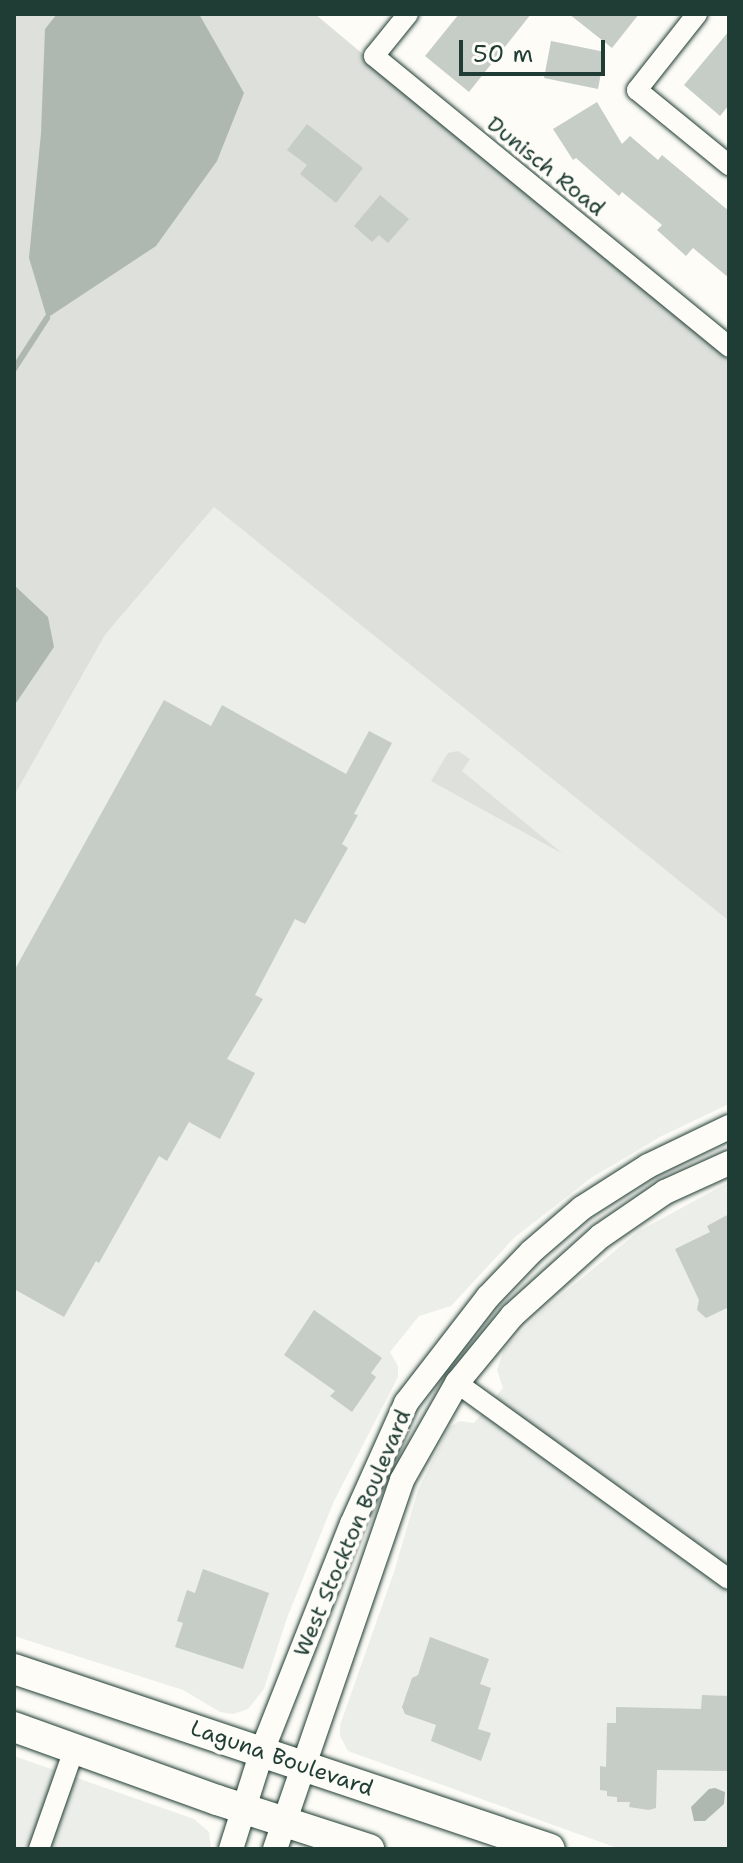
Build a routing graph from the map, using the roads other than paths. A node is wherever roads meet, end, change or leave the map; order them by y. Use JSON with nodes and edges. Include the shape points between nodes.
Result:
{"nodes":[{"id":1,"x":408,"y":14,"type":"edge"},
{"id":2,"x":697,"y":14,"type":"edge"},
{"id":3,"x":729,"y":165,"type":"edge"},
{"id":4,"x":729,"y":347,"type":"edge"},
{"id":5,"x":729,"y":1127,"type":"edge"},
{"id":6,"x":729,"y":1163,"type":"edge"},
{"id":7,"x":457,"y":1383,"type":"junction"},
{"id":8,"x":729,"y":1579,"type":"edge"},
{"id":9,"x":14,"y":1669,"type":"edge"},
{"id":10,"x":14,"y":1727,"type":"edge"},
{"id":11,"x":75,"y":1747,"type":"junction"},
{"id":12,"x":262,"y":1751,"type":"junction"},
{"id":13,"x":306,"y":1766,"type":"junction"},
{"id":14,"x":244,"y":1809,"type":"junction"},
{"id":15,"x":280,"y":1836,"type":"edge"},
{"id":16,"x":39,"y":1849,"type":"edge"},
{"id":17,"x":231,"y":1849,"type":"edge"},
{"id":18,"x":369,"y":1849,"type":"edge"},
{"id":19,"x":550,"y":1849,"type":"edge"}],
"edges":[{"from":1,"to":4,"type":"street","name":"Dunisch Road","via":[[374,56]]},
{"from":2,"to":3,"type":"street","via":[[637,90]]},
{"from":5,"to":12,"type":"street","name":"West Stockton Boulevard","via":[[648,1166],[582,1208],[488,1297],[434,1364],[406,1403],[376,1468]]},
{"from":6,"to":7,"type":"street","name":"West Stockton Boulevard","via":[[665,1192],[601,1236],[512,1316]]},
{"from":7,"to":8,"type":"street"},
{"from":7,"to":13,"type":"street","name":"West Stockton Boulevard","via":[[402,1480]]},
{"from":9,"to":12,"type":"main road","name":"Laguna Boulevard"},
{"from":10,"to":11,"type":"main road"},
{"from":11,"to":14,"type":"main road"},
{"from":11,"to":16,"type":"street"},
{"from":12,"to":13,"type":"main road","name":"Laguna Boulevard"},
{"from":12,"to":14,"type":"street","name":"West Stockton Boulevard"},
{"from":13,"to":15,"type":"street","name":"West Stockton Boulevard"},
{"from":13,"to":19,"type":"main road","name":"Laguna Boulevard"},
{"from":14,"to":15,"type":"main road"},
{"from":14,"to":17,"type":"street","name":"West Stockton Boulevard"},
{"from":15,"to":18,"type":"main road"}]}
